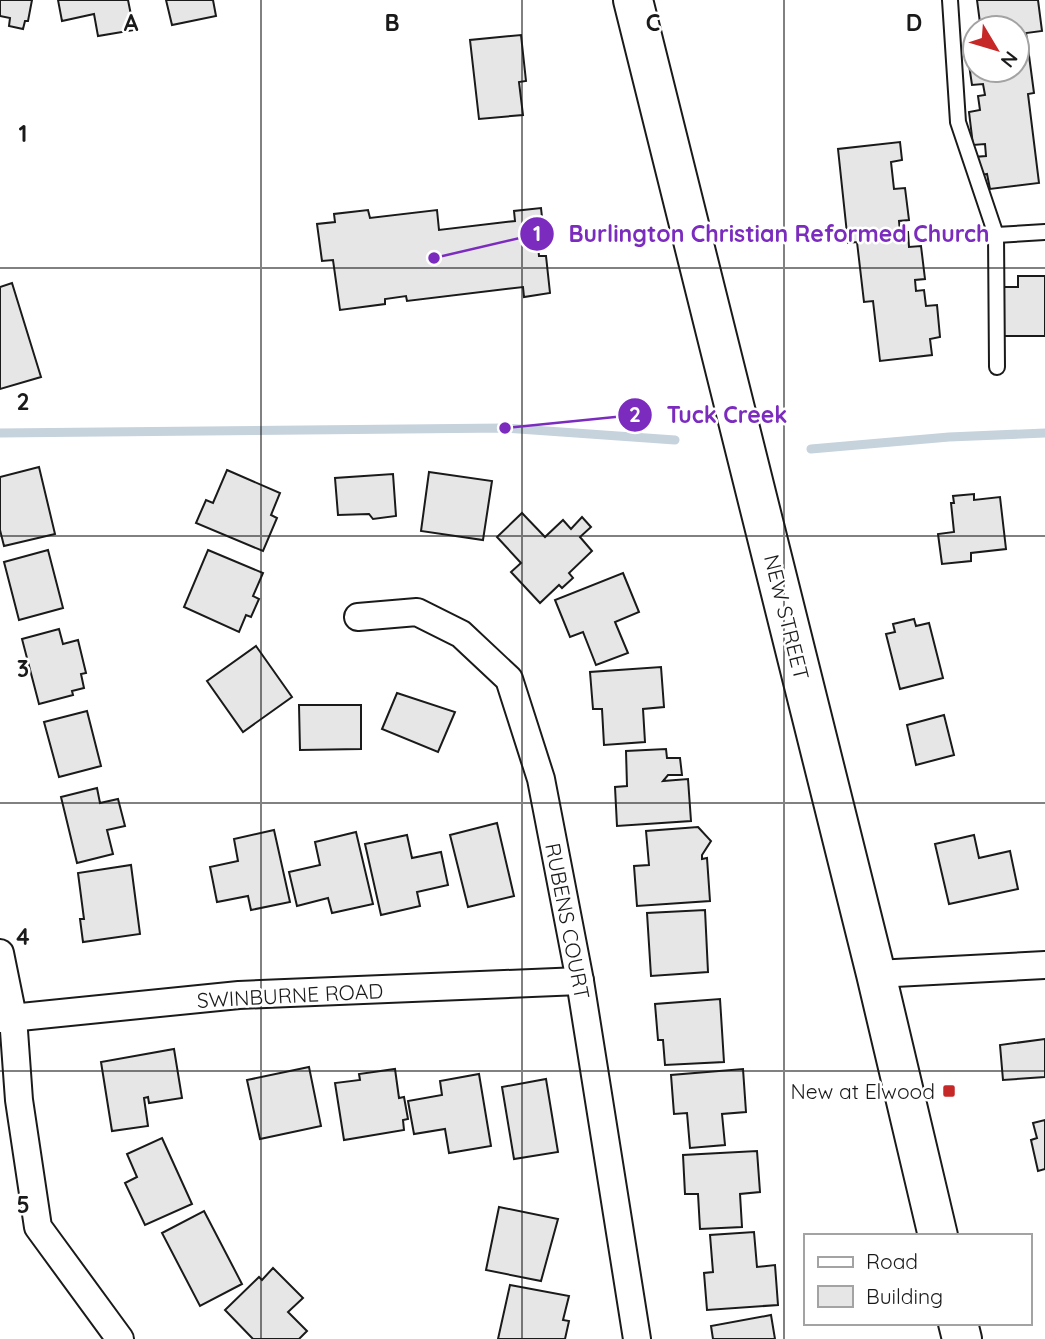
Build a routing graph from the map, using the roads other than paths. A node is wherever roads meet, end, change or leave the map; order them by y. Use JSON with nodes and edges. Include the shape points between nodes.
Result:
{"nodes":[{"id":1,"x":633,"y":0,"type":"edge"},
{"id":2,"x":950,"y":0,"type":"edge"},
{"id":3,"x":1045,"y":232,"type":"edge"},
{"id":4,"x":996,"y":235,"type":"junction"},
{"id":5,"x":997,"y":368,"type":"dead end"},
{"id":6,"x":358,"y":617,"type":"dead end"},
{"id":7,"x":0,"y":953,"type":"edge"},
{"id":8,"x":1045,"y":965,"type":"edge"},
{"id":9,"x":876,"y":974,"type":"junction"},
{"id":10,"x":580,"y":981,"type":"junction"},
{"id":11,"x":7,"y":1018,"type":"edge"},
{"id":12,"x":937,"y":1234,"type":"edge"},
{"id":13,"x":120,"y":1339,"type":"edge"},
{"id":14,"x":636,"y":1339,"type":"edge"}],
"edges":[{"from":1,"to":9,"type":"main road","name":"NEW STREET"},
{"from":2,"to":4,"type":"lane","via":[[958,122]]},
{"from":3,"to":4,"type":"lane"},
{"from":4,"to":5,"type":"lane"},
{"from":6,"to":10,"type":"street","name":"RUBENS COURT","via":[[417,612],[461,634],[509,679],[541,779]]},
{"from":7,"to":11,"type":"street"},
{"from":8,"to":9,"type":"street"},
{"from":9,"to":12,"type":"main road","name":"NEW STREET"},
{"from":10,"to":11,"type":"street","name":"SWINBURNE ROAD","via":[[239,995]]},
{"from":10,"to":14,"type":"street","name":"RUBENS COURT"},
{"from":11,"to":13,"type":"street","via":[[38,1227]]}]}
